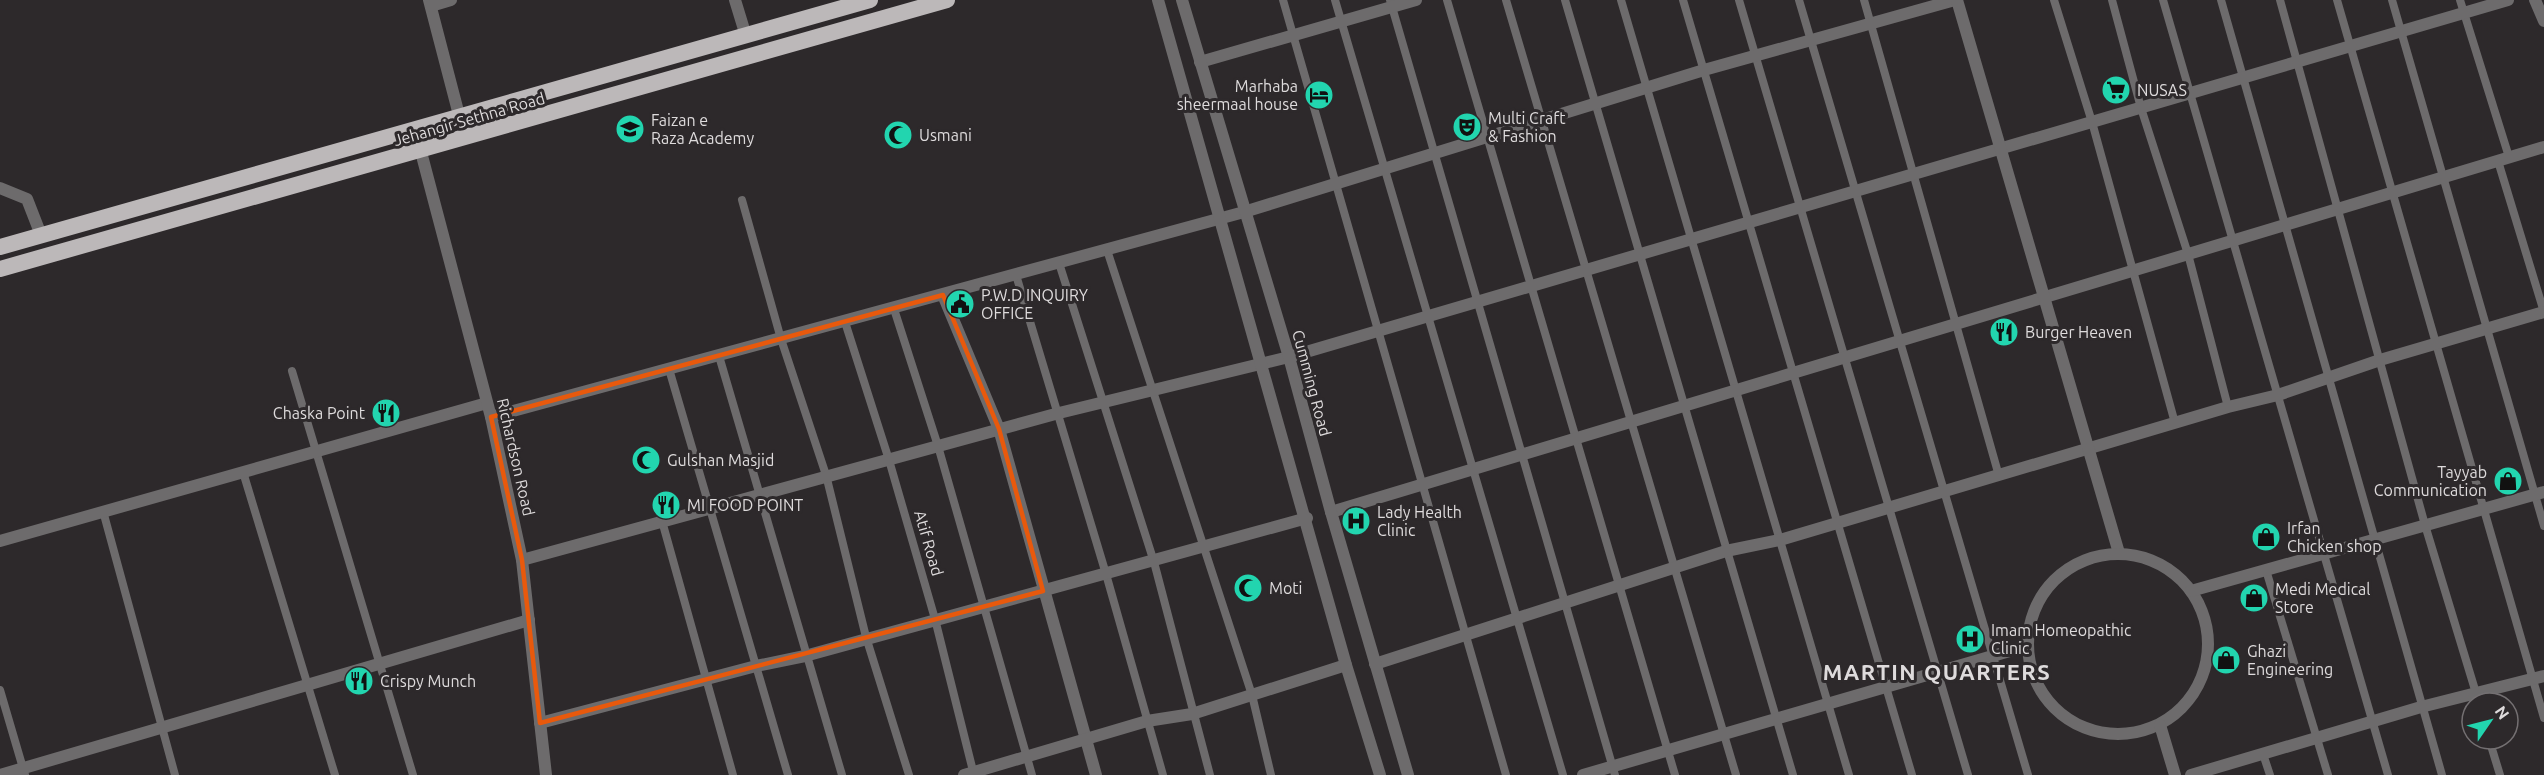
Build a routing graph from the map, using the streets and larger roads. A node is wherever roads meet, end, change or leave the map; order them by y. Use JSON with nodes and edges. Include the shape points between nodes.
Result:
{"nodes":[{"id":1,"x":451,"y":0,"type":"edge"},
{"id":2,"x":735,"y":0,"type":"edge"},
{"id":3,"x":870,"y":0,"type":"edge"},
{"id":4,"x":947,"y":0,"type":"edge"},
{"id":5,"x":1158,"y":0,"type":"edge"},
{"id":6,"x":1182,"y":0,"type":"edge"},
{"id":7,"x":1416,"y":0,"type":"edge"},
{"id":8,"x":1956,"y":0,"type":"edge"},
{"id":9,"x":2508,"y":0,"type":"edge"},
{"id":10,"x":2535,"y":0,"type":"edge"},
{"id":11,"x":430,"y":3,"type":"edge"},
{"id":12,"x":1391,"y":3,"type":"edge"},
{"id":13,"x":2544,"y":21,"type":"edge"},
{"id":14,"x":746,"y":36,"type":"junction"},
{"id":15,"x":1200,"y":62,"type":"junction"},
{"id":16,"x":459,"y":115,"type":"junction"},
{"id":17,"x":2544,"y":147,"type":"edge"},
{"id":18,"x":2000,"y":149,"type":"junction"},
{"id":19,"x":421,"y":152,"type":"junction"},
{"id":20,"x":0,"y":188,"type":"edge"},
{"id":21,"x":1244,"y":212,"type":"junction"},
{"id":22,"x":1222,"y":218,"type":"junction"},
{"id":23,"x":41,"y":236,"type":"junction"},
{"id":24,"x":0,"y":247,"type":"edge"},
{"id":25,"x":0,"y":269,"type":"edge"},
{"id":26,"x":943,"y":295,"type":"junction"},
{"id":27,"x":2044,"y":297,"type":"junction"},
{"id":28,"x":2544,"y":312,"type":"edge"},
{"id":29,"x":1289,"y":357,"type":"junction"},
{"id":30,"x":1261,"y":362,"type":"junction"},
{"id":31,"x":487,"y":403,"type":"junction"},
{"id":32,"x":491,"y":417,"type":"junction"},
{"id":33,"x":999,"y":429,"type":"junction"},
{"id":34,"x":2089,"y":450,"type":"junction"},
{"id":35,"x":2539,"y":493,"type":"edge"},
{"id":36,"x":1331,"y":513,"type":"junction"},
{"id":37,"x":1307,"y":518,"type":"junction"},
{"id":38,"x":0,"y":540,"type":"edge"},
{"id":39,"x":2119,"y":554,"type":"junction"},
{"id":40,"x":522,"y":560,"type":"junction"},
{"id":41,"x":1043,"y":591,"type":"junction"},
{"id":42,"x":2191,"y":591,"type":"junction"},
{"id":43,"x":529,"y":620,"type":"junction"},
{"id":44,"x":2027,"y":646,"type":"junction"},
{"id":45,"x":1346,"y":664,"type":"junction"},
{"id":46,"x":1375,"y":664,"type":"junction"},
{"id":47,"x":2538,"y":678,"type":"edge"},
{"id":48,"x":2498,"y":691,"type":"edge"},
{"id":49,"x":2460,"y":701,"type":"edge"},
{"id":50,"x":540,"y":723,"type":"junction"},
{"id":51,"x":2160,"y":725,"type":"junction"},
{"id":52,"x":1086,"y":740,"type":"junction"},
{"id":53,"x":1614,"y":771,"type":"edge"},
{"id":54,"x":24,"y":772,"type":"edge"},
{"id":55,"x":970,"y":774,"type":"edge"},
{"id":56,"x":0,"y":775,"type":"edge"},
{"id":57,"x":546,"y":775,"type":"edge"},
{"id":58,"x":1096,"y":775,"type":"edge"},
{"id":59,"x":1380,"y":775,"type":"edge"},
{"id":60,"x":1408,"y":775,"type":"edge"},
{"id":61,"x":1583,"y":775,"type":"edge"},
{"id":62,"x":2175,"y":775,"type":"edge"},
{"id":63,"x":2191,"y":775,"type":"edge"}],
"edges":[{"from":1,"to":11,"type":"street"},
{"from":2,"to":14,"type":"street"},
{"from":3,"to":14,"type":"highway","name":"Jehangir Sethna Road"},
{"from":4,"to":19,"type":"highway","name":"Jehangir Sethna Road"},
{"from":5,"to":22,"type":"street"},
{"from":6,"to":15,"type":"street","name":"Cumming Road"},
{"from":7,"to":12,"type":"street"},
{"from":8,"to":18,"type":"street"},
{"from":8,"to":21,"type":"street","via":[[1704,70]]},
{"from":9,"to":18,"type":"street"},
{"from":10,"to":13,"type":"street"},
{"from":11,"to":16,"type":"street"},
{"from":12,"to":15,"type":"street"},
{"from":14,"to":16,"type":"highway","name":"Jehangir Sethna Road"},
{"from":15,"to":21,"type":"street","name":"Cumming Road"},
{"from":16,"to":23,"type":"highway","name":"Jehangir Sethna Road"},
{"from":17,"to":27,"type":"street"},
{"from":18,"to":27,"type":"street"},
{"from":18,"to":29,"type":"street"},
{"from":19,"to":25,"type":"highway","name":"Jehangir Sethna Road"},
{"from":19,"to":31,"type":"street","name":"Richardson Road"},
{"from":20,"to":23,"type":"street","via":[[27,199]]},
{"from":21,"to":22,"type":"street"},
{"from":21,"to":29,"type":"street","name":"Cumming Road"},
{"from":22,"to":26,"type":"street"},
{"from":22,"to":30,"type":"street"},
{"from":23,"to":24,"type":"highway","name":"Jehangir Sethna Road"},
{"from":26,"to":32,"type":"street"},
{"from":26,"to":33,"type":"street"},
{"from":27,"to":34,"type":"street"},
{"from":27,"to":36,"type":"street"},
{"from":28,"to":34,"type":"street"},
{"from":29,"to":30,"type":"street"},
{"from":29,"to":36,"type":"street","name":"Cumming Road"},
{"from":30,"to":33,"type":"street"},
{"from":30,"to":37,"type":"street"},
{"from":31,"to":32,"type":"street","name":"Richardson Road"},
{"from":31,"to":38,"type":"street"},
{"from":32,"to":40,"type":"street","name":"Richardson Road"},
{"from":33,"to":40,"type":"street"},
{"from":33,"to":41,"type":"street"},
{"from":34,"to":39,"type":"street"},
{"from":34,"to":46,"type":"street","via":[[1780,540],[1726,551]]},
{"from":35,"to":42,"type":"street"},
{"from":36,"to":46,"type":"street","name":"Cumming Road"},
{"from":37,"to":41,"type":"street"},
{"from":37,"to":45,"type":"street"},
{"from":39,"to":42,"type":"street","via":[[2146,558],[2171,571]]},
{"from":39,"to":44,"type":"street","via":[[2091,558],[2065,570],[2044,591],[2031,617]]},
{"from":40,"to":43,"type":"street","name":"Richardson Road"},
{"from":41,"to":50,"type":"street"},
{"from":41,"to":52,"type":"street"},
{"from":42,"to":51,"type":"street","via":[[2205,619],[2208,650],[2201,680],[2185,706]]},
{"from":43,"to":50,"type":"street","name":"Richardson Road"},
{"from":43,"to":54,"type":"street"},
{"from":44,"to":51,"type":"street","via":[[2038,685],[2049,702],[2072,722],[2101,733],[2131,734]]},
{"from":44,"to":53,"type":"street","via":[[1724,734]]},
{"from":45,"to":52,"type":"street","via":[[1192,714],[1147,721]]},
{"from":45,"to":59,"type":"street"},
{"from":46,"to":60,"type":"street","name":"Cumming Road"},
{"from":47,"to":48,"type":"street"},
{"from":49,"to":63,"type":"street","via":[[2372,720]]},
{"from":50,"to":57,"type":"street","name":"Richardson Road"},
{"from":51,"to":62,"type":"street"},
{"from":52,"to":55,"type":"street"},
{"from":52,"to":58,"type":"street"},
{"from":53,"to":61,"type":"street"},
{"from":54,"to":56,"type":"street"}]}
